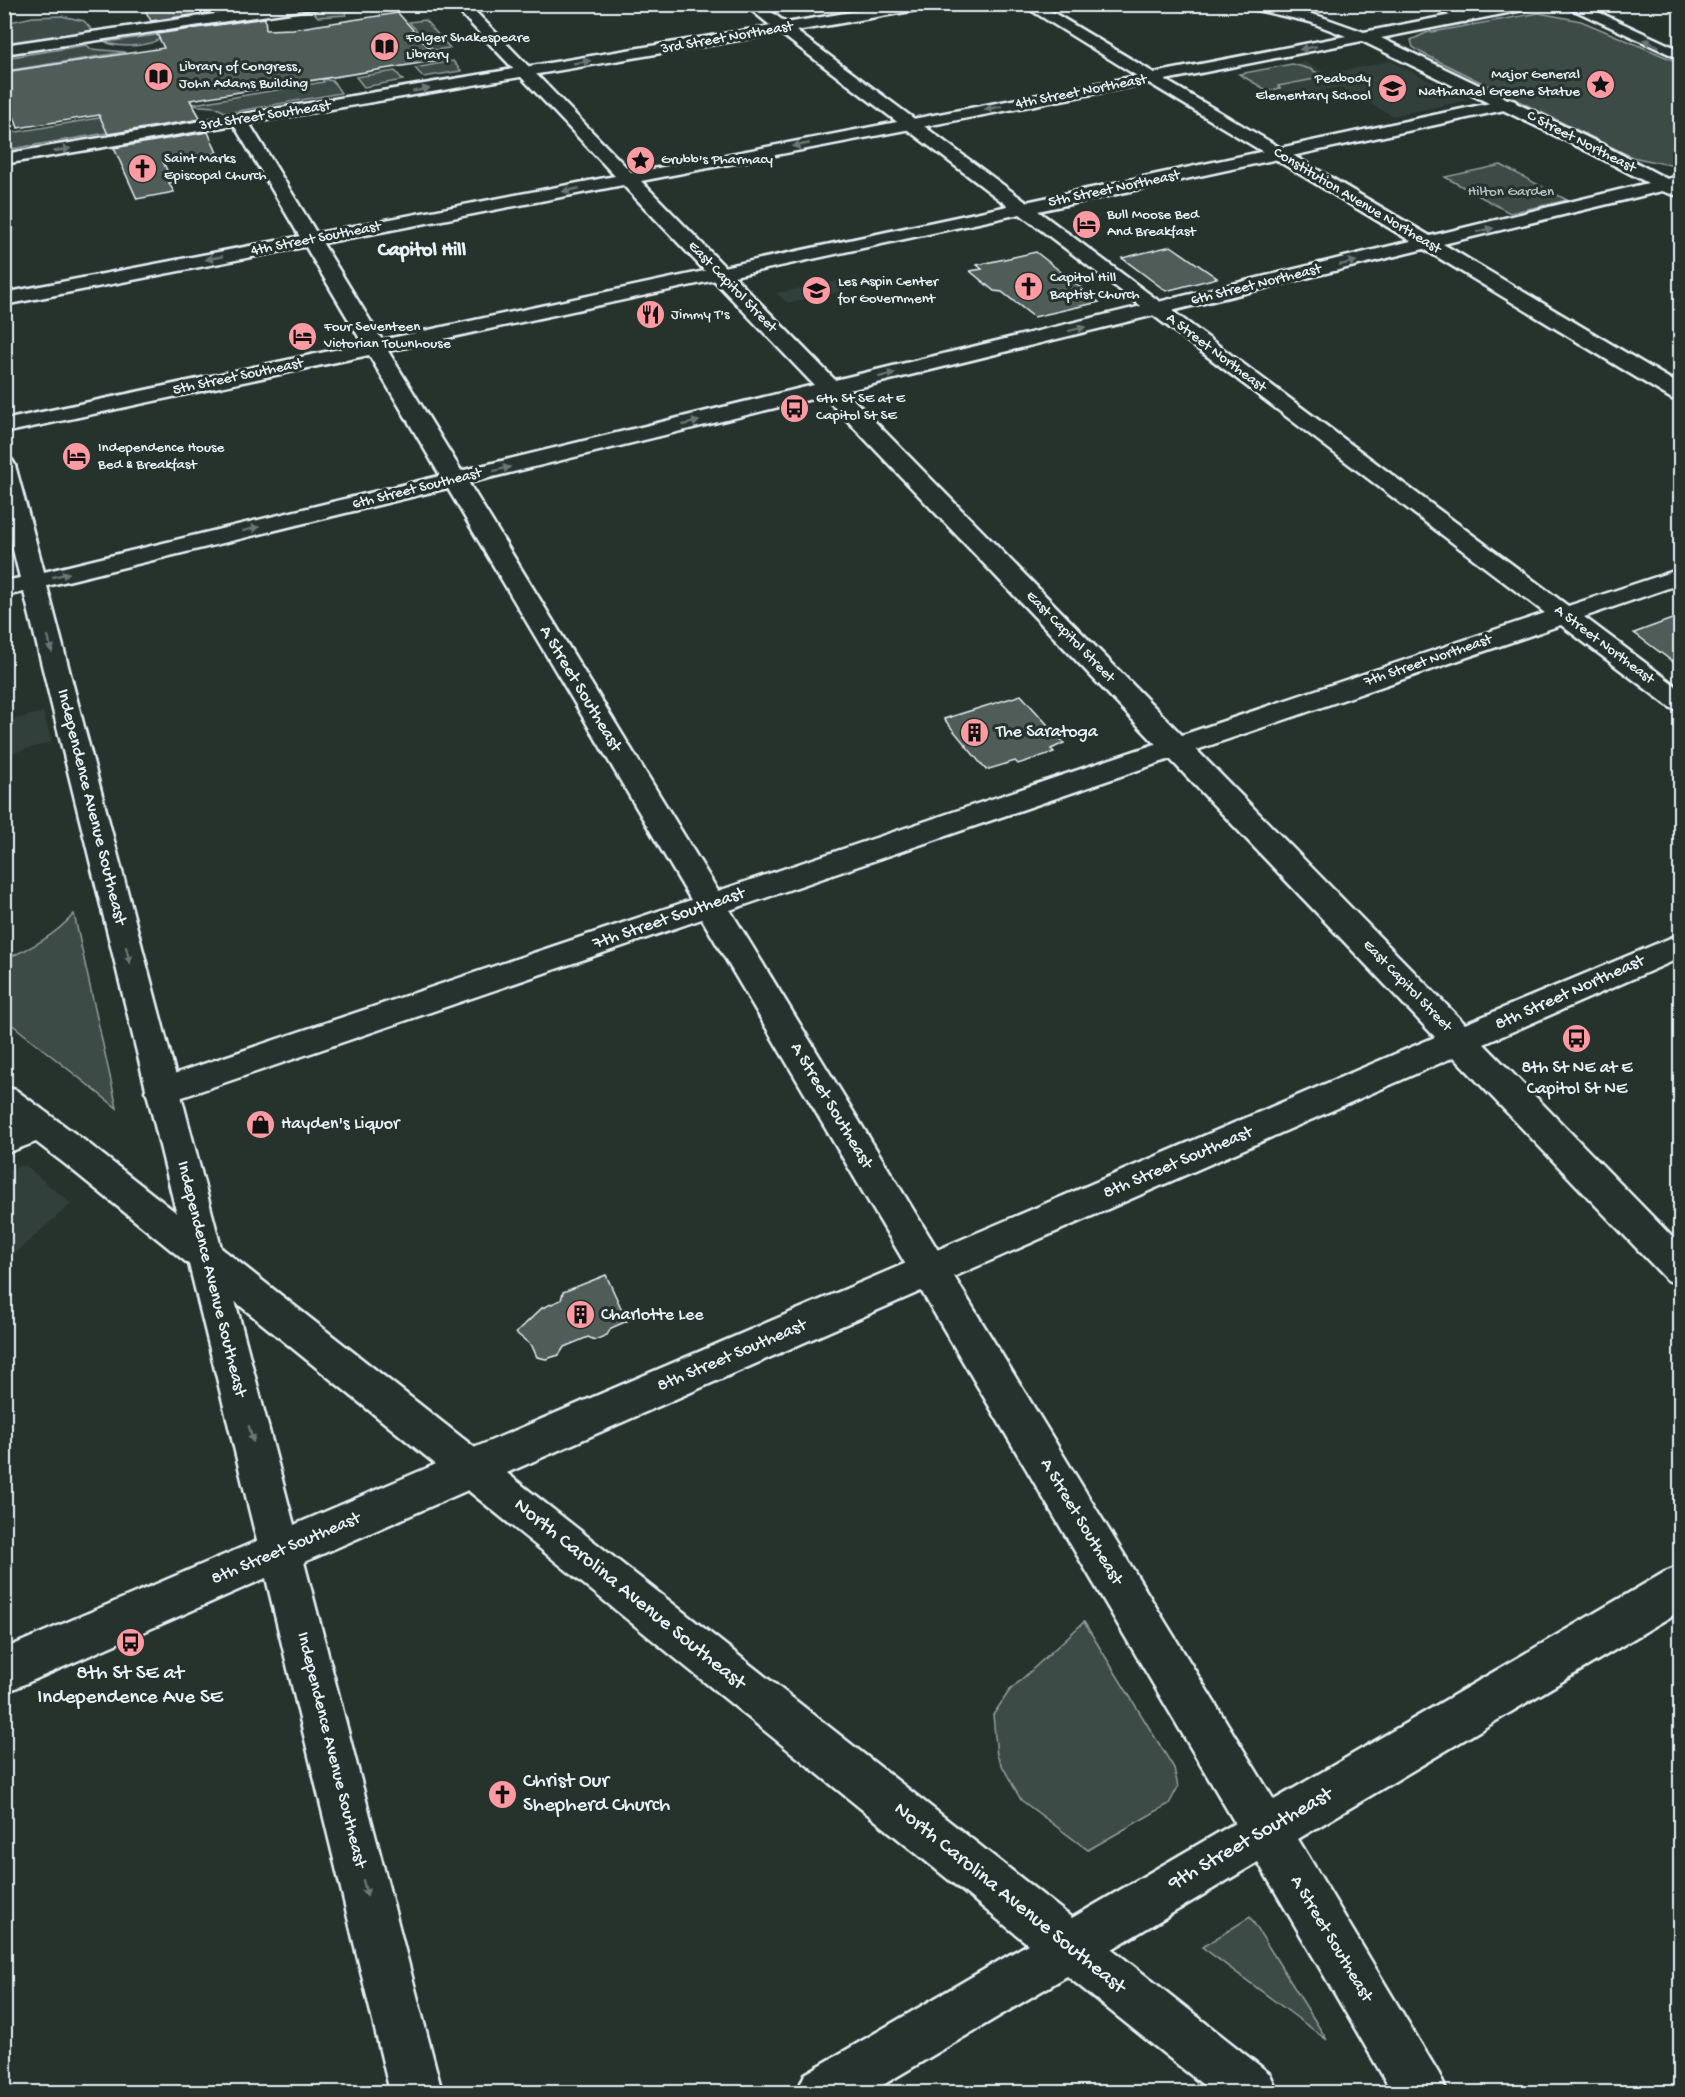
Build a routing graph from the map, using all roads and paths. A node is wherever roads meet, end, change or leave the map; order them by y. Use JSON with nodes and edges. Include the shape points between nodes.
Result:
{"nodes":[{"id":1,"x":316,"y":4,"type":"edge"},
{"id":2,"x":459,"y":4,"type":"edge"},
{"id":3,"x":751,"y":4,"type":"edge"},
{"id":4,"x":928,"y":4,"type":"edge"},
{"id":5,"x":1248,"y":4,"type":"edge"},
{"id":6,"x":1436,"y":4,"type":"edge"},
{"id":7,"x":1568,"y":4,"type":"edge"},
{"id":8,"x":1030,"y":6,"type":"edge"},
{"id":9,"x":1537,"y":7,"type":"edge"},
{"id":10,"x":1465,"y":18,"type":"junction"},
{"id":11,"x":1314,"y":19,"type":"junction"},
{"id":12,"x":1426,"y":25,"type":"junction"},
{"id":13,"x":783,"y":29,"type":"junction"},
{"id":14,"x":1621,"y":30,"type":"junction"},
{"id":15,"x":1365,"y":37,"type":"junction"},
{"id":16,"x":4,"y":50,"type":"edge"},
{"id":17,"x":1680,"y":55,"type":"edge"},
{"id":18,"x":1433,"y":67,"type":"junction"},
{"id":19,"x":525,"y":72,"type":"junction"},
{"id":20,"x":1152,"y":78,"type":"junction"},
{"id":21,"x":1509,"y":105,"type":"junction"},
{"id":22,"x":239,"y":120,"type":"junction"},
{"id":23,"x":909,"y":124,"type":"junction"},
{"id":24,"x":1599,"y":150,"type":"junction"},
{"id":25,"x":1278,"y":154,"type":"junction"},
{"id":26,"x":4,"y":159,"type":"edge"},
{"id":27,"x":1680,"y":171,"type":"edge"},
{"id":28,"x":628,"y":179,"type":"junction"},
{"id":29,"x":1675,"y":187,"type":"edge"},
{"id":30,"x":1023,"y":209,"type":"junction"},
{"id":31,"x":310,"y":240,"type":"junction"},
{"id":32,"x":1428,"y":243,"type":"junction"},
{"id":33,"x":718,"y":273,"type":"junction"},
{"id":34,"x":4,"y":299,"type":"edge"},
{"id":35,"x":1157,"y":310,"type":"junction"},
{"id":36,"x":374,"y":347,"type":"junction"},
{"id":37,"x":831,"y":389,"type":"junction"},
{"id":38,"x":1680,"y":394,"type":"edge"},
{"id":39,"x":4,"y":426,"type":"edge"},
{"id":40,"x":4,"y":465,"type":"edge"},
{"id":41,"x":454,"y":480,"type":"junction"},
{"id":42,"x":1680,"y":576,"type":"edge"},
{"id":43,"x":34,"y":582,"type":"junction"},
{"id":44,"x":4,"y":589,"type":"edge"},
{"id":45,"x":1564,"y":615,"type":"junction"},
{"id":46,"x":1680,"y":702,"type":"edge"},
{"id":47,"x":1176,"y":747,"type":"junction"},
{"id":48,"x":710,"y":905,"type":"junction"},
{"id":49,"x":1680,"y":945,"type":"edge"},
{"id":50,"x":1460,"y":1041,"type":"junction"},
{"id":51,"x":162,"y":1091,"type":"junction"},
{"id":52,"x":4,"y":1100,"type":"edge"},
{"id":53,"x":38,"y":1127,"type":"junction"},
{"id":54,"x":4,"y":1140,"type":"edge"},
{"id":55,"x":204,"y":1256,"type":"junction"},
{"id":56,"x":1680,"y":1269,"type":"edge"},
{"id":57,"x":930,"y":1271,"type":"junction"},
{"id":58,"x":472,"y":1469,"type":"junction"},
{"id":59,"x":282,"y":1551,"type":"junction"},
{"id":60,"x":1680,"y":1587,"type":"edge"},
{"id":61,"x":4,"y":1671,"type":"edge"},
{"id":62,"x":1266,"y":1831,"type":"junction"},
{"id":63,"x":1070,"y":1949,"type":"junction"},
{"id":64,"x":416,"y":2092,"type":"edge"},
{"id":65,"x":823,"y":2092,"type":"edge"},
{"id":66,"x":1252,"y":2092,"type":"edge"},
{"id":67,"x":1420,"y":2092,"type":"edge"}],
"edges":[{"from":1,"to":16,"type":"main road"},
{"from":2,"to":19,"type":"main road","name":"East Capitol Street"},
{"from":3,"to":13,"type":"main road","name":"A Street Northeast"},
{"from":4,"to":13,"type":"main road","name":"3rd Street Northeast"},
{"from":5,"to":11,"type":"main road"},
{"from":6,"to":10,"type":"main road"},
{"from":7,"to":14,"type":"main road"},
{"from":8,"to":20,"type":"main road","name":"Constitution Avenue Northeast"},
{"from":9,"to":10,"type":"main road","name":"4th Street Northeast"},
{"from":9,"to":14,"type":"main road","name":"4th Street Northeast"},
{"from":10,"to":12,"type":"main road","name":"4th Street Northeast"},
{"from":11,"to":12,"type":"main road","via":[[1375,27]]},
{"from":11,"to":15,"type":"main road","name":"C Street Northeast"},
{"from":12,"to":15,"type":"main road","name":"4th Street Northeast"},
{"from":12,"to":18,"type":"main road","via":[[1407,35],[1403,42]]},
{"from":19,"to":13,"type":"main road","name":"3rd Street Northeast","one_way":true},
{"from":13,"to":23,"type":"main road","name":"A Street Northeast"},
{"from":17,"to":14,"type":"main road","one_way":true},
{"from":15,"to":18,"type":"main road","name":"C Street Northeast"},
{"from":15,"to":20,"type":"main road","name":"4th Street Northeast","one_way":true},
{"from":18,"to":21,"type":"main road","name":"C Street Northeast"},
{"from":22,"to":19,"type":"main road","name":"3rd Street Southeast","one_way":true},
{"from":19,"to":28,"type":"main road","name":"East Capitol Street"},
{"from":20,"to":23,"type":"main road","name":"4th Street Northeast","one_way":true},
{"from":20,"to":25,"type":"main road","name":"Constitution Avenue Northeast"},
{"from":21,"to":24,"type":"main road","name":"C Street Northeast"},
{"from":21,"to":25,"type":"main road","name":"5th Street Northeast"},
{"from":26,"to":22,"type":"main road","name":"3rd Street Southeast","one_way":true},
{"from":22,"to":31,"type":"main road","name":"A Street Southeast"},
{"from":23,"to":28,"type":"main road","name":"4th Street Northeast","one_way":true},
{"from":23,"to":30,"type":"main road","name":"A Street Northeast"},
{"from":24,"to":27,"type":"main road","via":[[1641,164]]},
{"from":24,"to":29,"type":"main road","name":"C Street Northeast"},
{"from":25,"to":30,"type":"main road","name":"5th Street Northeast"},
{"from":25,"to":32,"type":"main road","name":"Constitution Avenue Northeast"},
{"from":28,"to":31,"type":"main road","name":"4th Street Southeast","one_way":true},
{"from":28,"to":33,"type":"main road","name":"East Capitol Street"},
{"from":32,"to":29,"type":"main road","name":"6th Street Northeast","one_way":true},
{"from":30,"to":33,"type":"main road","name":"5th Street Northeast"},
{"from":30,"to":35,"type":"main road","name":"A Street Northeast"},
{"from":31,"to":34,"type":"main road","name":"4th Street Southeast","one_way":true},
{"from":31,"to":36,"type":"main road","name":"A Street Southeast"},
{"from":35,"to":32,"type":"main road","name":"6th Street Northeast","one_way":true},
{"from":32,"to":38,"type":"main road","name":"Constitution Avenue Northeast"},
{"from":33,"to":36,"type":"main road","name":"5th Street Southeast"},
{"from":33,"to":37,"type":"main road","name":"East Capitol Street"},
{"from":37,"to":35,"type":"main road","name":"6th Street Northeast","one_way":true},
{"from":35,"to":45,"type":"main road","name":"A Street Northeast"},
{"from":36,"to":39,"type":"main road","name":"5th Street Southeast"},
{"from":36,"to":41,"type":"main road","name":"A Street Southeast"},
{"from":41,"to":37,"type":"main road","name":"6th Street Southeast","one_way":true},
{"from":37,"to":47,"type":"main road","name":"East Capitol Street"},
{"from":40,"to":43,"type":"main road","name":"Independence Avenue Southeast"},
{"from":43,"to":41,"type":"main road","name":"6th Street Southeast","one_way":true},
{"from":41,"to":48,"type":"main road","name":"A Street Southeast"},
{"from":42,"to":45,"type":"main road","name":"7th Street Northeast"},
{"from":43,"to":44,"type":"main road","name":"6th Street Southeast"},
{"from":43,"to":51,"type":"main road","name":"Independence Avenue Southeast","one_way":true},
{"from":45,"to":46,"type":"main road","name":"A Street Northeast"},
{"from":45,"to":47,"type":"main road","name":"7th Street Northeast"},
{"from":47,"to":48,"type":"main road","name":"7th Street Southeast"},
{"from":47,"to":50,"type":"main road","name":"East Capitol Street"},
{"from":48,"to":51,"type":"main road","name":"7th Street Southeast"},
{"from":48,"to":57,"type":"main road","name":"A Street Southeast"},
{"from":49,"to":50,"type":"main road","name":"8th Street Northeast"},
{"from":50,"to":56,"type":"main road","name":"East Capitol Street"},
{"from":50,"to":57,"type":"main road","name":"8th Street Southeast"},
{"from":51,"to":55,"type":"main road","name":"Independence Avenue Southeast"},
{"from":52,"to":53,"type":"main road","name":"North Carolina Avenue Southeast"},
{"from":53,"to":54,"type":"main road"},
{"from":53,"to":55,"type":"main road","name":"North Carolina Avenue Southeast"},
{"from":55,"to":58,"type":"main road","name":"North Carolina Avenue Southeast"},
{"from":55,"to":59,"type":"main road","name":"Independence Avenue Southeast","one_way":true},
{"from":57,"to":58,"type":"main road","name":"8th Street Southeast"},
{"from":57,"to":62,"type":"main road","name":"A Street Southeast"},
{"from":58,"to":59,"type":"main road","name":"8th Street Southeast"},
{"from":58,"to":63,"type":"main road","name":"North Carolina Avenue Southeast"},
{"from":59,"to":61,"type":"main road","name":"8th Street Southeast"},
{"from":59,"to":64,"type":"main road","name":"Independence Avenue Southeast","one_way":true},
{"from":60,"to":62,"type":"main road","name":"9th Street Southeast"},
{"from":62,"to":63,"type":"main road","name":"9th Street Southeast"},
{"from":62,"to":67,"type":"main road","name":"A Street Southeast"},
{"from":63,"to":65,"type":"main road","name":"9th Street Southeast"},
{"from":63,"to":66,"type":"main road","name":"North Carolina Avenue Southeast"}]}
